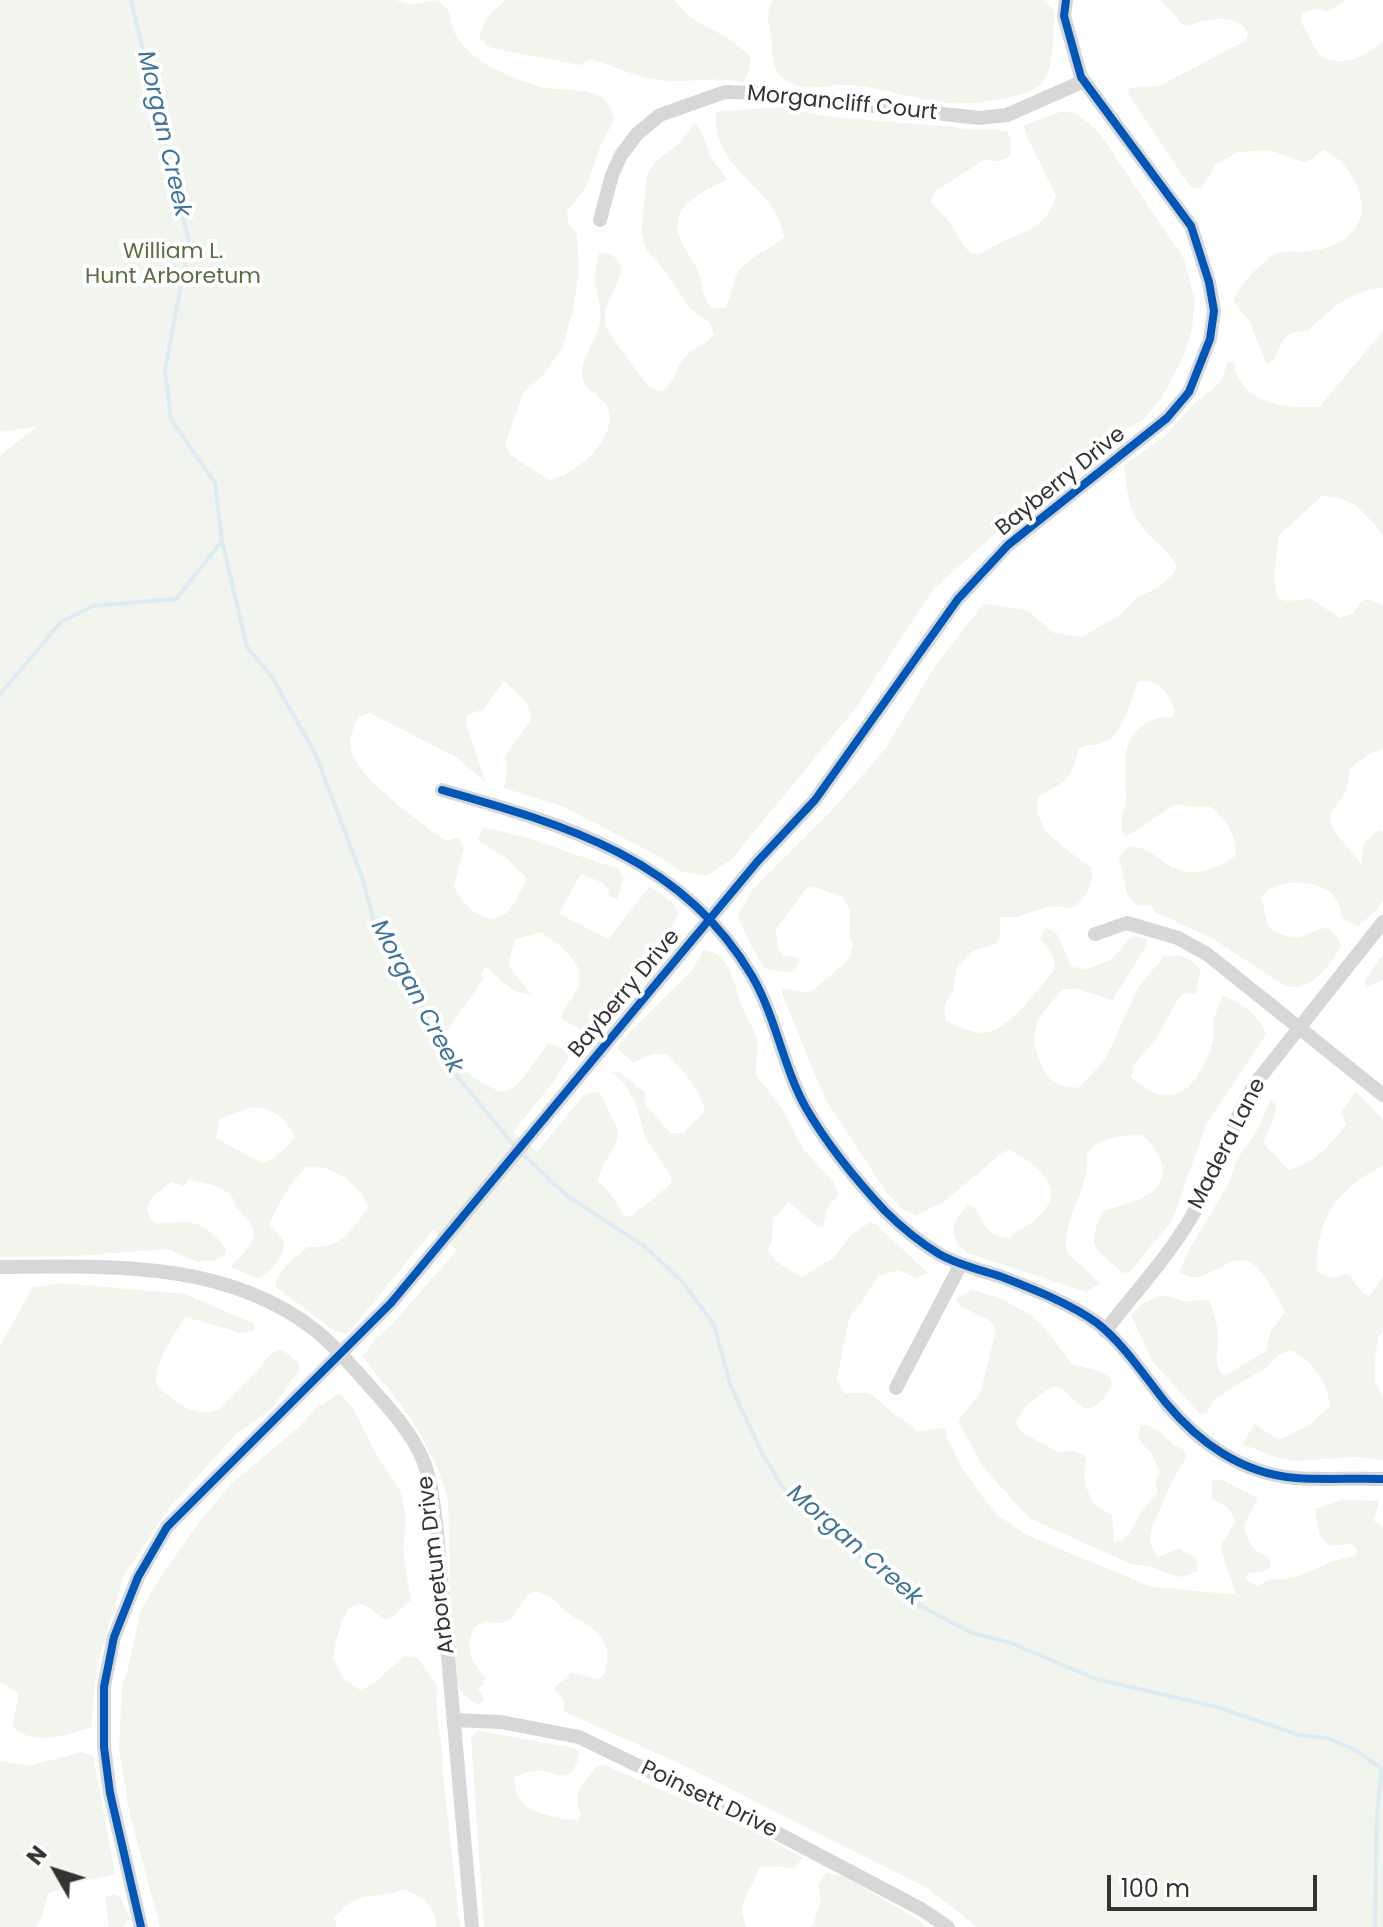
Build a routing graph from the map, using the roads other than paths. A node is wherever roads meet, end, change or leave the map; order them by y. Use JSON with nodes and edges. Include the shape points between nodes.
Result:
{"nodes":[{"id":1,"x":1066,"y":0,"type":"edge"},
{"id":2,"x":1084,"y":81,"type":"junction"},
{"id":3,"x":600,"y":220,"type":"dead end"},
{"id":4,"x":442,"y":790,"type":"dead end"},
{"id":5,"x":709,"y":921,"type":"junction"},
{"id":6,"x":1383,"y":922,"type":"edge"},
{"id":7,"x":1095,"y":934,"type":"dead end"},
{"id":8,"x":1299,"y":1028,"type":"junction"},
{"id":9,"x":1383,"y":1095,"type":"edge"},
{"id":10,"x":961,"y":1264,"type":"junction"},
{"id":11,"x":0,"y":1267,"type":"edge"},
{"id":12,"x":1105,"y":1331,"type":"junction"},
{"id":13,"x":341,"y":1355,"type":"junction"},
{"id":14,"x":896,"y":1388,"type":"dead end"},
{"id":15,"x":1383,"y":1479,"type":"edge"},
{"id":16,"x":454,"y":1720,"type":"junction"},
{"id":17,"x":141,"y":1927,"type":"edge"},
{"id":18,"x":472,"y":1927,"type":"edge"},
{"id":19,"x":948,"y":1927,"type":"edge"}],
"edges":[{"from":1,"to":2,"type":"street","via":[[1064,16]]},
{"from":2,"to":3,"type":"street","name":"Morgancliff Court","via":[[1007,115],[979,118],[762,93],[713,95],[660,115],[637,134],[609,181]]},
{"from":2,"to":5,"type":"street","name":"Bayberry Drive","via":[[1191,226],[1214,311],[1210,339],[1189,392],[1167,418],[1008,545],[958,599],[815,800]]},
{"from":4,"to":5,"type":"street","via":[[512,810],[627,855],[659,875]]},
{"from":5,"to":10,"type":"street","via":[[753,977],[806,1107],[835,1149],[887,1213]]},
{"from":5,"to":13,"type":"street","name":"Bayberry Drive","via":[[391,1303]]},
{"from":6,"to":8,"type":"street","name":"Madera Lane"},
{"from":7,"to":8,"type":"street","via":[[1127,923],[1178,938],[1207,954]]},
{"from":8,"to":9,"type":"street"},
{"from":8,"to":12,"type":"street","name":"Madera Lane","via":[[1248,1095],[1181,1233]]},
{"from":10,"to":12,"type":"street","via":[[1059,1302]]},
{"from":10,"to":14,"type":"street"},
{"from":11,"to":13,"type":"street","name":"Arboretum Drive","via":[[154,1269],[196,1276],[266,1300],[316,1330]]},
{"from":12,"to":15,"type":"street","via":[[1189,1429],[1232,1459],[1295,1478]]},
{"from":13,"to":16,"type":"street","name":"Arboretum Drive","via":[[393,1413],[424,1462],[437,1532]]},
{"from":13,"to":17,"type":"street","name":"Bayberry Drive","via":[[167,1527],[138,1577],[114,1637],[104,1687],[104,1747]]},
{"from":16,"to":18,"type":"street","name":"Arboretum Drive"},
{"from":16,"to":19,"type":"street","name":"Poinsett Drive","via":[[501,1722],[579,1737],[777,1833]]}]}
